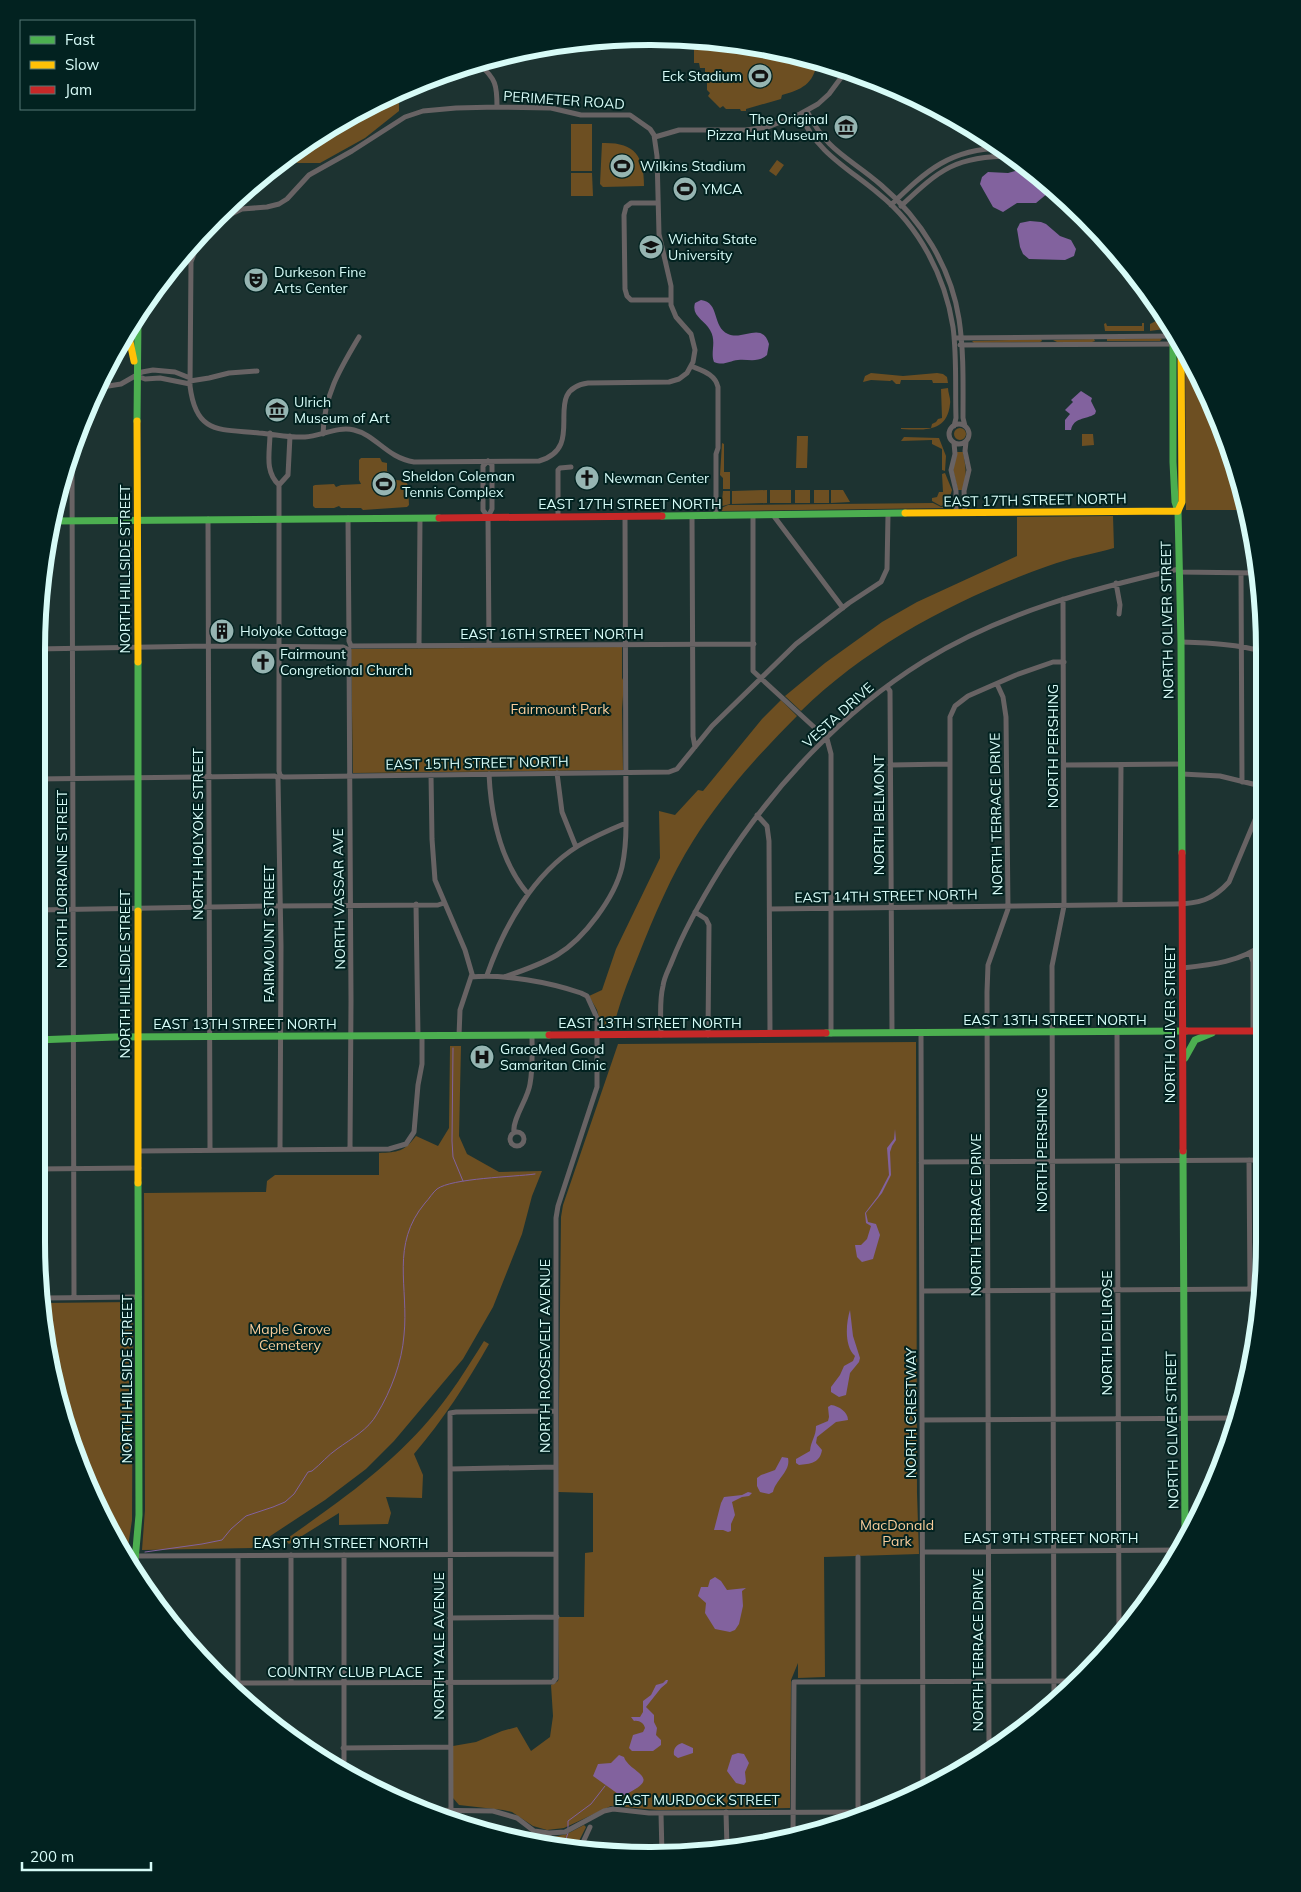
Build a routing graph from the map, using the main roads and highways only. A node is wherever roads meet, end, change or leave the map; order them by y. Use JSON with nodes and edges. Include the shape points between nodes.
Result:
{"nodes":[{"id":1,"x":138,"y":329,"type":"edge"},
{"id":2,"x":130,"y":342,"type":"edge"},
{"id":3,"x":1175,"y":349,"type":"edge"},
{"id":4,"x":137,"y":376,"type":"junction"},
{"id":5,"x":1178,"y":511,"type":"junction"},
{"id":6,"x":60,"y":520,"type":"edge"},
{"id":7,"x":138,"y":520,"type":"junction"},
{"id":8,"x":1182,"y":1031,"type":"junction"},
{"id":9,"x":1216,"y":1031,"type":"junction"},
{"id":10,"x":1256,"y":1031,"type":"edge"},
{"id":11,"x":137,"y":1037,"type":"junction"},
{"id":12,"x":45,"y":1040,"type":"edge"},
{"id":13,"x":1183,"y":1063,"type":"junction"},
{"id":14,"x":1185,"y":1526,"type":"edge"},
{"id":15,"x":134,"y":1556,"type":"edge"}],
"edges":[{"from":1,"to":4,"type":"main road","name":"NORTH HILLSIDE STREET"},
{"from":2,"to":4,"type":"main road","name":"NORTH HILLSIDE STREET"},
{"from":3,"to":5,"type":"main road","name":"NORTH OLIVER STREET","via":[[1182,502]]},
{"from":4,"to":7,"type":"main road","name":"NORTH HILLSIDE STREET"},
{"from":5,"to":7,"type":"main road","name":"EAST 17TH STREET NORTH"},
{"from":5,"to":8,"type":"main road","name":"NORTH OLIVER STREET"},
{"from":6,"to":7,"type":"main road","name":"EAST 17TH STREET NORTH"},
{"from":7,"to":11,"type":"main road","name":"NORTH HILLSIDE STREET"},
{"from":8,"to":9,"type":"main road","name":"EAST 13TH STREET NORTH"},
{"from":8,"to":11,"type":"main road","name":"EAST 13TH STREET NORTH"},
{"from":8,"to":13,"type":"main road","name":"NORTH OLIVER STREET"},
{"from":9,"to":10,"type":"main road","name":"EAST 13TH STREET NORTH"},
{"from":9,"to":13,"type":"main road","via":[[1194,1040]]},
{"from":11,"to":12,"type":"main road","name":"EAST 13TH STREET NORTH"},
{"from":11,"to":15,"type":"main road","name":"NORTH HILLSIDE STREET","via":[[140,1515]]},
{"from":13,"to":14,"type":"main road","name":"NORTH OLIVER STREET"}]}
